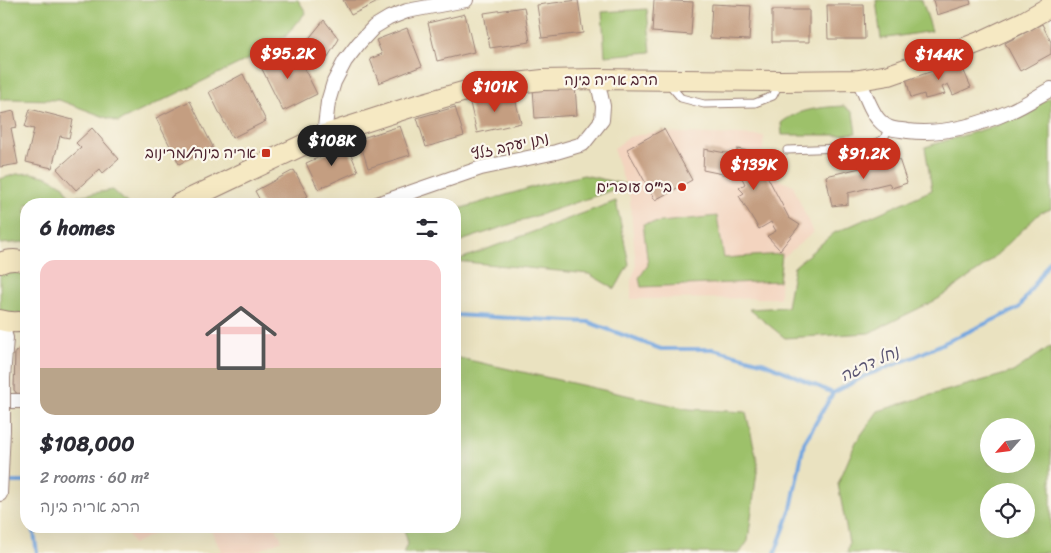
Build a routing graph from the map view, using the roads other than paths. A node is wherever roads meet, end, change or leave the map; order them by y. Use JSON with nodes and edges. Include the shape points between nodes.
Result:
{"nodes":[{"id":1,"x":466,"y":0,"type":"edge"},
{"id":2,"x":1051,"y":6,"type":"edge"},
{"id":3,"x":597,"y":79,"type":"junction"},
{"id":4,"x":859,"y":80,"type":"junction"},
{"id":5,"x":1051,"y":89,"type":"edge"},
{"id":6,"x":888,"y":128,"type":"junction"},
{"id":7,"x":324,"y":135,"type":"junction"},
{"id":8,"x":787,"y":150,"type":"dead end"},
{"id":9,"x":192,"y":198,"type":"edge"},
{"id":10,"x":390,"y":198,"type":"edge"},
{"id":11,"x":20,"y":260,"type":"edge"},
{"id":12,"x":0,"y":263,"type":"edge"},
{"id":13,"x":10,"y":324,"type":"edge"},
{"id":14,"x":0,"y":401,"type":"edge"},
{"id":15,"x":20,"y":401,"type":"edge"},
{"id":16,"x":0,"y":494,"type":"edge"}],
"edges":[{"from":1,"to":7,"type":"street","via":[[407,10],[374,27],[359,43],[334,82]]},
{"from":2,"to":4,"type":"street","name":"הרב אריה בינה","via":[[1025,21],[949,54],[889,75]]},
{"from":3,"to":4,"type":"street","name":"הרב אריה בינה"},
{"from":3,"to":7,"type":"street","name":"הרב אריה בינה","via":[[543,80],[480,87]]},
{"from":3,"to":10,"type":"street","name":"נתן יעקב זלץ","via":[[603,106],[602,120],[582,144],[481,168]]},
{"from":4,"to":6,"type":"street","via":[[878,120]]},
{"from":5,"to":6,"type":"street","via":[[1012,111],[972,126],[917,132]]},
{"from":6,"to":8,"type":"lane","via":[[884,139],[868,147]]},
{"from":7,"to":9,"type":"street","name":"הרב אריה בינה"},
{"from":11,"to":12,"type":"street"},
{"from":13,"to":16,"type":"street","bridge":true,"via":[[3,378]]},
{"from":14,"to":15,"type":"street"}]}
